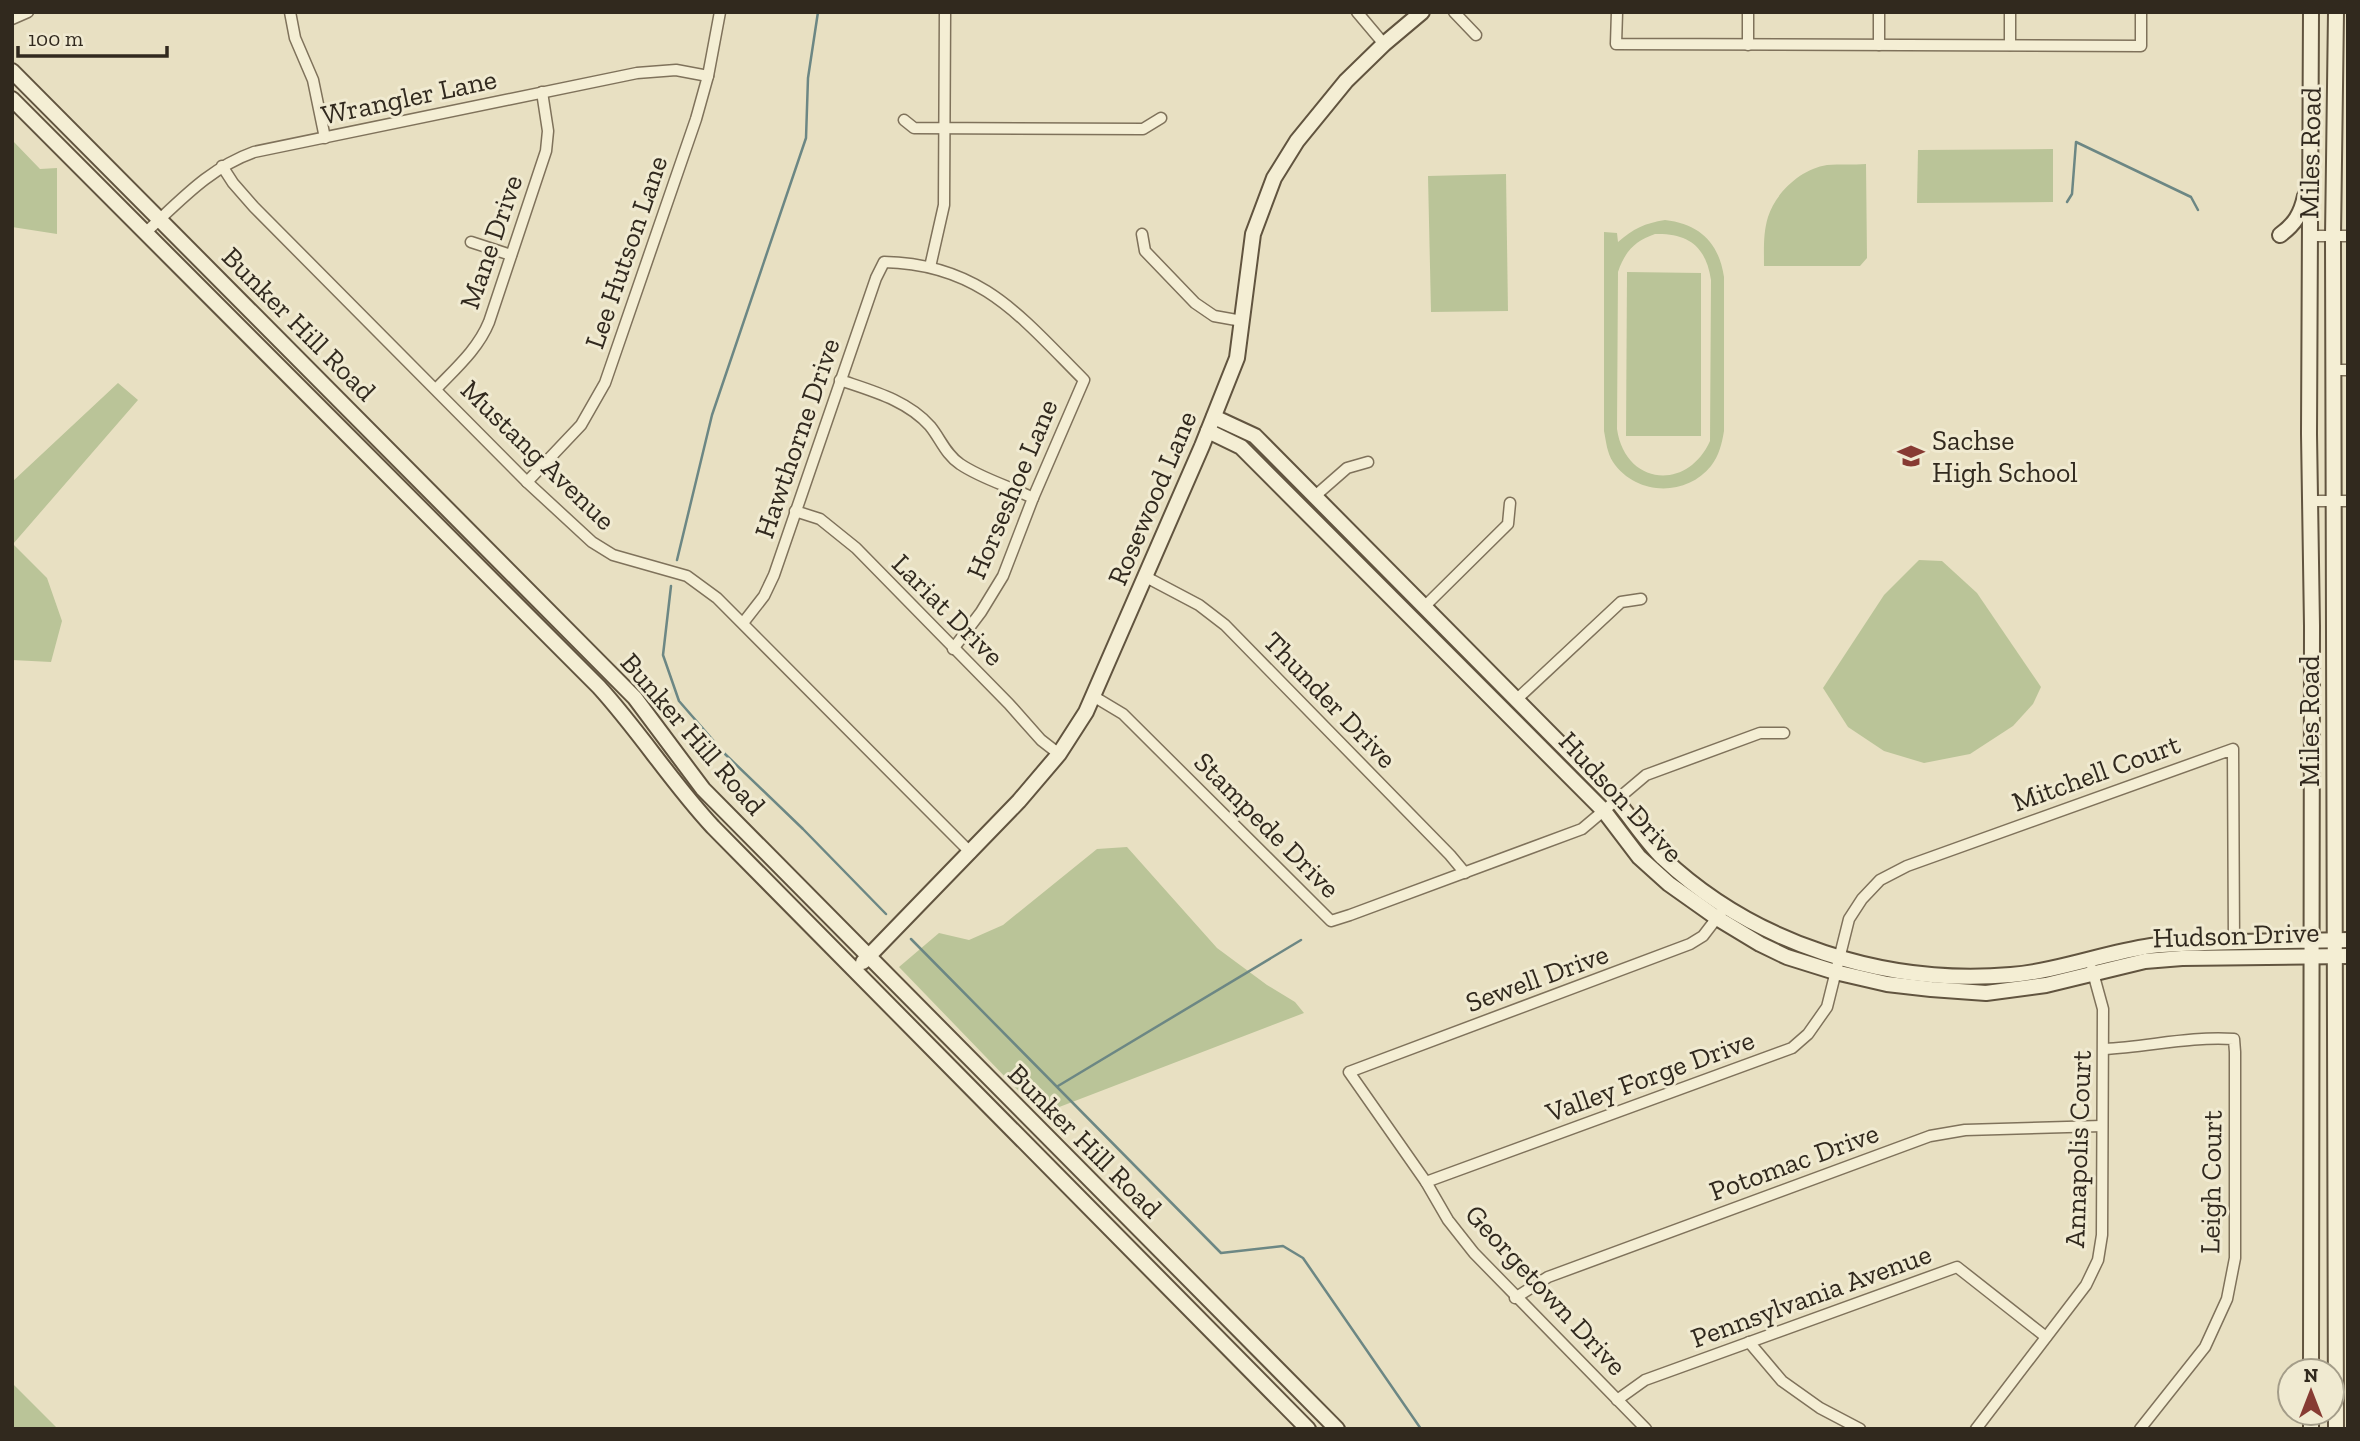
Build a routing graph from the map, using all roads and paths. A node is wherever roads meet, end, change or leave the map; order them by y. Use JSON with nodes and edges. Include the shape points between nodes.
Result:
{"nodes":[{"id":1,"x":28,"y":12,"type":"edge"},
{"id":2,"x":290,"y":12,"type":"edge"},
{"id":3,"x":720,"y":12,"type":"edge"},
{"id":4,"x":945,"y":12,"type":"edge"},
{"id":5,"x":1357,"y":12,"type":"edge"},
{"id":6,"x":1422,"y":12,"type":"edge"},
{"id":7,"x":1454,"y":12,"type":"edge"},
{"id":8,"x":1617,"y":12,"type":"edge"},
{"id":9,"x":1748,"y":12,"type":"edge"},
{"id":10,"x":1879,"y":12,"type":"edge"},
{"id":11,"x":2010,"y":12,"type":"edge"},
{"id":12,"x":2141,"y":12,"type":"edge"},
{"id":13,"x":2311,"y":12,"type":"edge"},
{"id":14,"x":2336,"y":12,"type":"edge"},
{"id":15,"x":12,"y":19,"type":"edge"},
{"id":16,"x":1476,"y":35,"type":"dead end"},
{"id":17,"x":1384,"y":44,"type":"junction"},
{"id":18,"x":1748,"y":45,"type":"junction"},
{"id":19,"x":1879,"y":45,"type":"junction"},
{"id":20,"x":2010,"y":45,"type":"junction"},
{"id":21,"x":12,"y":71,"type":"edge"},
{"id":22,"x":708,"y":76,"type":"junction"},
{"id":23,"x":542,"y":92,"type":"junction"},
{"id":24,"x":12,"y":99,"type":"edge"},
{"id":25,"x":1161,"y":118,"type":"dead end"},
{"id":26,"x":904,"y":120,"type":"dead end"},
{"id":27,"x":943,"y":128,"type":"junction"},
{"id":28,"x":325,"y":138,"type":"junction"},
{"id":29,"x":222,"y":166,"type":"junction"},
{"id":30,"x":2310,"y":174,"type":"junction"},
{"id":31,"x":160,"y":220,"type":"junction"},
{"id":32,"x":146,"y":232,"type":"junction"},
{"id":33,"x":1142,"y":234,"type":"dead end"},
{"id":34,"x":2280,"y":234,"type":"dead end"},
{"id":35,"x":2310,"y":236,"type":"junction"},
{"id":36,"x":2340,"y":236,"type":"edge"},
{"id":37,"x":471,"y":242,"type":"dead end"},
{"id":38,"x":511,"y":255,"type":"junction"},
{"id":39,"x":930,"y":267,"type":"junction"},
{"id":40,"x":1242,"y":321,"type":"junction"},
{"id":41,"x":2340,"y":370,"type":"edge"},
{"id":42,"x":840,"y":380,"type":"junction"},
{"id":43,"x":436,"y":389,"type":"junction"},
{"id":44,"x":1214,"y":417,"type":"junction"},
{"id":45,"x":1208,"y":431,"type":"junction"},
{"id":46,"x":1368,"y":462,"type":"dead end"},
{"id":47,"x":527,"y":482,"type":"junction"},
{"id":48,"x":1315,"y":496,"type":"junction"},
{"id":49,"x":1033,"y":498,"type":"junction"},
{"id":50,"x":2311,"y":501,"type":"junction"},
{"id":51,"x":2341,"y":501,"type":"edge"},
{"id":52,"x":1510,"y":502,"type":"dead end"},
{"id":53,"x":795,"y":511,"type":"junction"},
{"id":54,"x":1146,"y":577,"type":"junction"},
{"id":55,"x":1641,"y":599,"type":"dead end"},
{"id":56,"x":1425,"y":607,"type":"junction"},
{"id":57,"x":743,"y":623,"type":"junction"},
{"id":58,"x":953,"y":649,"type":"junction"},
{"id":59,"x":1093,"y":696,"type":"junction"},
{"id":60,"x":1516,"y":700,"type":"junction"},
{"id":61,"x":1784,"y":733,"type":"dead end"},
{"id":62,"x":1059,"y":754,"type":"junction"},
{"id":63,"x":2312,"y":757,"type":"junction"},
{"id":64,"x":2334,"y":757,"type":"junction"},
{"id":65,"x":1616,"y":800,"type":"junction"},
{"id":66,"x":1604,"y":811,"type":"junction"},
{"id":67,"x":971,"y":853,"type":"junction"},
{"id":68,"x":1465,"y":873,"type":"junction"},
{"id":69,"x":1721,"y":912,"type":"junction"},
{"id":70,"x":2341,"y":940,"type":"edge"},
{"id":71,"x":2234,"y":942,"type":"junction"},
{"id":72,"x":2310,"y":942,"type":"junction"},
{"id":73,"x":2341,"y":956,"type":"edge"},
{"id":74,"x":869,"y":957,"type":"junction"},
{"id":75,"x":2310,"y":957,"type":"junction"},
{"id":76,"x":2089,"y":958,"type":"junction"},
{"id":77,"x":1837,"y":965,"type":"junction"},
{"id":78,"x":855,"y":970,"type":"junction"},
{"id":79,"x":2094,"y":974,"type":"junction"},
{"id":80,"x":2104,"y":1049,"type":"junction"},
{"id":81,"x":1349,"y":1072,"type":"joint"},
{"id":82,"x":2102,"y":1126,"type":"junction"},
{"id":83,"x":1426,"y":1182,"type":"junction"},
{"id":84,"x":1515,"y":1298,"type":"junction"},
{"id":85,"x":2046,"y":1337,"type":"junction"},
{"id":86,"x":1749,"y":1342,"type":"junction"},
{"id":87,"x":2311,"y":1357,"type":"edge"},
{"id":88,"x":1617,"y":1399,"type":"junction"},
{"id":89,"x":1308,"y":1429,"type":"edge"},
{"id":90,"x":1337,"y":1429,"type":"edge"},
{"id":91,"x":1646,"y":1429,"type":"edge"},
{"id":92,"x":1860,"y":1429,"type":"edge"},
{"id":93,"x":1976,"y":1429,"type":"edge"},
{"id":94,"x":2140,"y":1429,"type":"edge"},
{"id":95,"x":2336,"y":1429,"type":"edge"}],
"edges":[{"from":1,"to":15,"type":"street"},
{"from":2,"to":28,"type":"street","via":[[313,80]]},
{"from":3,"to":22,"type":"street","name":"Lee Hutson Lane"},
{"from":4,"to":27,"type":"street"},
{"from":5,"to":17,"type":"street"},
{"from":6,"to":17,"type":"main road","name":"Rosewood Lane"},
{"from":7,"to":16,"type":"street"},
{"from":8,"to":18,"type":"street","via":[[1616,44]]},
{"from":9,"to":18,"type":"street"},
{"from":10,"to":19,"type":"street"},
{"from":11,"to":20,"type":"street"},
{"from":12,"to":20,"type":"street","via":[[2141,46]]},
{"from":13,"to":30,"type":"main road","name":"Miles Road"},
{"from":14,"to":36,"type":"main road","name":"Miles Road"},
{"from":17,"to":40,"type":"main road","name":"Rosewood Lane","via":[[1346,81],[1297,141],[1274,178],[1253,234]]},
{"from":18,"to":19,"type":"street"},
{"from":19,"to":20,"type":"street"},
{"from":21,"to":31,"type":"main road","name":"Bunker Hill Road"},
{"from":22,"to":23,"type":"street","name":"Wrangler Lane","via":[[653,71]]},
{"from":22,"to":47,"type":"street","name":"Lee Hutson Lane","via":[[605,383],[581,425]]},
{"from":23,"to":28,"type":"street","name":"Wrangler Lane"},
{"from":23,"to":38,"type":"street","name":"Mane Drive","via":[[546,151]]},
{"from":24,"to":32,"type":"main road","name":"Bunker Hill Road"},
{"from":25,"to":27,"type":"street","via":[[1143,129]]},
{"from":26,"to":27,"type":"street","via":[[914,128]]},
{"from":27,"to":39,"type":"street","via":[[944,205]]},
{"from":28,"to":29,"type":"street","name":"Wrangler Lane","via":[[254,152]]},
{"from":29,"to":31,"type":"street","name":"Wrangler Lane"},
{"from":29,"to":43,"type":"street","name":"Mustang Avenue","via":[[254,207]]},
{"from":30,"to":34,"type":"main road","via":[[2301,211]]},
{"from":30,"to":35,"type":"main road","name":"Miles Road"},
{"from":31,"to":32,"type":"street","name":"Wrangler Lane"},
{"from":31,"to":74,"type":"main road","name":"Bunker Hill Road","via":[[635,698],[703,789]]},
{"from":32,"to":78,"type":"main road","name":"Bunker Hill Road","via":[[599,687],[692,804]]},
{"from":33,"to":40,"type":"street","via":[[1145,251],[1195,303],[1214,316]]},
{"from":35,"to":36,"type":"street"},
{"from":35,"to":50,"type":"main road","name":"Miles Road"},
{"from":36,"to":41,"type":"main road","name":"Miles Road"},
{"from":37,"to":38,"type":"street"},
{"from":38,"to":43,"type":"street","name":"Mane Drive","via":[[483,337]]},
{"from":39,"to":42,"type":"street","name":"Hawthorne Drive","via":[[884,262]]},
{"from":39,"to":49,"type":"street","name":"Horseshoe Lane","via":[[972,281],[1013,309],[1084,380]]},
{"from":40,"to":44,"type":"main road","name":"Rosewood Lane","via":[[1237,358]]},
{"from":41,"to":51,"type":"main road","name":"Miles Road"},
{"from":42,"to":49,"type":"street","via":[[906,404],[958,463]]},
{"from":42,"to":53,"type":"street","name":"Hawthorne Drive"},
{"from":43,"to":47,"type":"street","name":"Mustang Avenue"},
{"from":44,"to":45,"type":"main road","name":"Rosewood Lane"},
{"from":44,"to":48,"type":"main road","name":"Hudson Drive","via":[[1255,436]]},
{"from":45,"to":54,"type":"main road","name":"Rosewood Lane"},
{"from":45,"to":66,"type":"main road","name":"Hudson Drive","via":[[1241,447]]},
{"from":46,"to":48,"type":"street","via":[[1346,468]]},
{"from":47,"to":57,"type":"street","name":"Mustang Avenue","via":[[592,542],[613,555],[687,576]]},
{"from":48,"to":56,"type":"main road","name":"Hudson Drive"},
{"from":49,"to":58,"type":"street","name":"Horseshoe Lane","via":[[1003,576]]},
{"from":50,"to":51,"type":"street"},
{"from":50,"to":63,"type":"main road","name":"Miles Road"},
{"from":51,"to":64,"type":"main road","name":"Miles Road"},
{"from":52,"to":56,"type":"street","via":[[1508,524]]},
{"from":53,"to":57,"type":"street","name":"Hawthorne Drive","via":[[774,575]]},
{"from":53,"to":58,"type":"street","name":"Lariat Drive","via":[[820,519],[856,548]]},
{"from":54,"to":59,"type":"main road","name":"Rosewood Lane"},
{"from":54,"to":68,"type":"street","name":"Thunder Drive","via":[[1199,605],[1224,625]]},
{"from":55,"to":60,"type":"street","via":[[1621,602]]},
{"from":56,"to":60,"type":"main road","name":"Hudson Drive"},
{"from":57,"to":67,"type":"street","name":"Mustang Avenue"},
{"from":58,"to":62,"type":"street","name":"Lariat Drive"},
{"from":59,"to":62,"type":"main road","name":"Rosewood Lane"},
{"from":59,"to":68,"type":"street","name":"Stampede Drive","via":[[1123,714],[1331,921]]},
{"from":60,"to":65,"type":"main road","name":"Hudson Drive"},
{"from":61,"to":65,"type":"street","name":"Stampede Drive","via":[[1760,733],[1646,775]]},
{"from":62,"to":67,"type":"main road","name":"Rosewood Lane"},
{"from":63,"to":64,"type":"main road"},
{"from":63,"to":72,"type":"main road","name":"Miles Road"},
{"from":64,"to":70,"type":"main road","name":"Miles Road"},
{"from":65,"to":66,"type":"street","name":"Stampede Drive"},
{"from":65,"to":69,"type":"main road","name":"Hudson Drive","via":[[1646,839]]},
{"from":66,"to":68,"type":"street","name":"Stampede Drive","via":[[1582,829]]},
{"from":66,"to":69,"type":"main road","name":"Hudson Drive","via":[[1639,857],[1669,884]]},
{"from":67,"to":74,"type":"main road","name":"Rosewood Lane"},
{"from":69,"to":77,"type":"main road","name":"Hudson Drive","via":[[1760,944],[1787,957]]},
{"from":69,"to":81,"type":"street","name":"Sewell Drive","via":[[1703,936],[1659,957]]},
{"from":70,"to":72,"type":"main road","name":"Hudson Drive"},
{"from":70,"to":73,"type":"main road","name":"Miles Road"},
{"from":71,"to":72,"type":"main road","name":"Hudson Drive"},
{"from":71,"to":76,"type":"main road","name":"Hudson Drive","via":[[2153,946]]},
{"from":71,"to":77,"type":"street","name":"Mitchell Court","via":[[2233,749],[1907,866],[1880,880],[1849,919]]},
{"from":72,"to":75,"type":"main road","name":"Miles Road"},
{"from":73,"to":75,"type":"main road","name":"Hudson Drive"},
{"from":73,"to":95,"type":"main road","name":"Miles Road"},
{"from":74,"to":78,"type":"main road","name":"Rosewood Lane"},
{"from":74,"to":90,"type":"main road","name":"Bunker Hill Road"},
{"from":75,"to":79,"type":"main road","name":"Hudson Drive","via":[[2182,958],[2145,961]]},
{"from":75,"to":87,"type":"main road","name":"Miles Road"},
{"from":76,"to":77,"type":"main road","name":"Hudson Drive","via":[[2011,975],[1962,976]]},
{"from":76,"to":79,"type":"street","name":"Annapolis Court"},
{"from":77,"to":79,"type":"main road","name":"Hudson Drive","via":[[1898,985],[1986,993]]},
{"from":77,"to":83,"type":"street","name":"Valley Forge Drive","via":[[1827,1007],[1792,1048]]},
{"from":78,"to":89,"type":"main road","name":"Bunker Hill Road"},
{"from":79,"to":80,"type":"street","name":"Annapolis Court","via":[[2103,1009]]},
{"from":80,"to":82,"type":"street","name":"Annapolis Court"},
{"from":80,"to":94,"type":"street","name":"Leigh Court","via":[[2212,1037],[2234,1039],[2235,1258],[2227,1299],[2205,1347]]},
{"from":81,"to":83,"type":"street","name":"Georgetown Drive"},
{"from":82,"to":84,"type":"street","name":"Potomac Drive","via":[[1965,1130],[1930,1136],[1548,1277]]},
{"from":82,"to":85,"type":"street","name":"Annapolis Court","via":[[2098,1260],[2087,1285]]},
{"from":83,"to":84,"type":"street","name":"Georgetown Drive","via":[[1448,1220]]},
{"from":84,"to":88,"type":"street","name":"Georgetown Drive"},
{"from":85,"to":86,"type":"street","name":"Pennsylvania Avenue","via":[[1957,1267]]},
{"from":85,"to":93,"type":"street","name":"Annapolis Court"},
{"from":86,"to":88,"type":"street","name":"Pennsylvania Avenue","via":[[1645,1380]]},
{"from":86,"to":92,"type":"street","via":[[1782,1381]]},
{"from":88,"to":91,"type":"street","name":"Georgetown Drive"}]}
